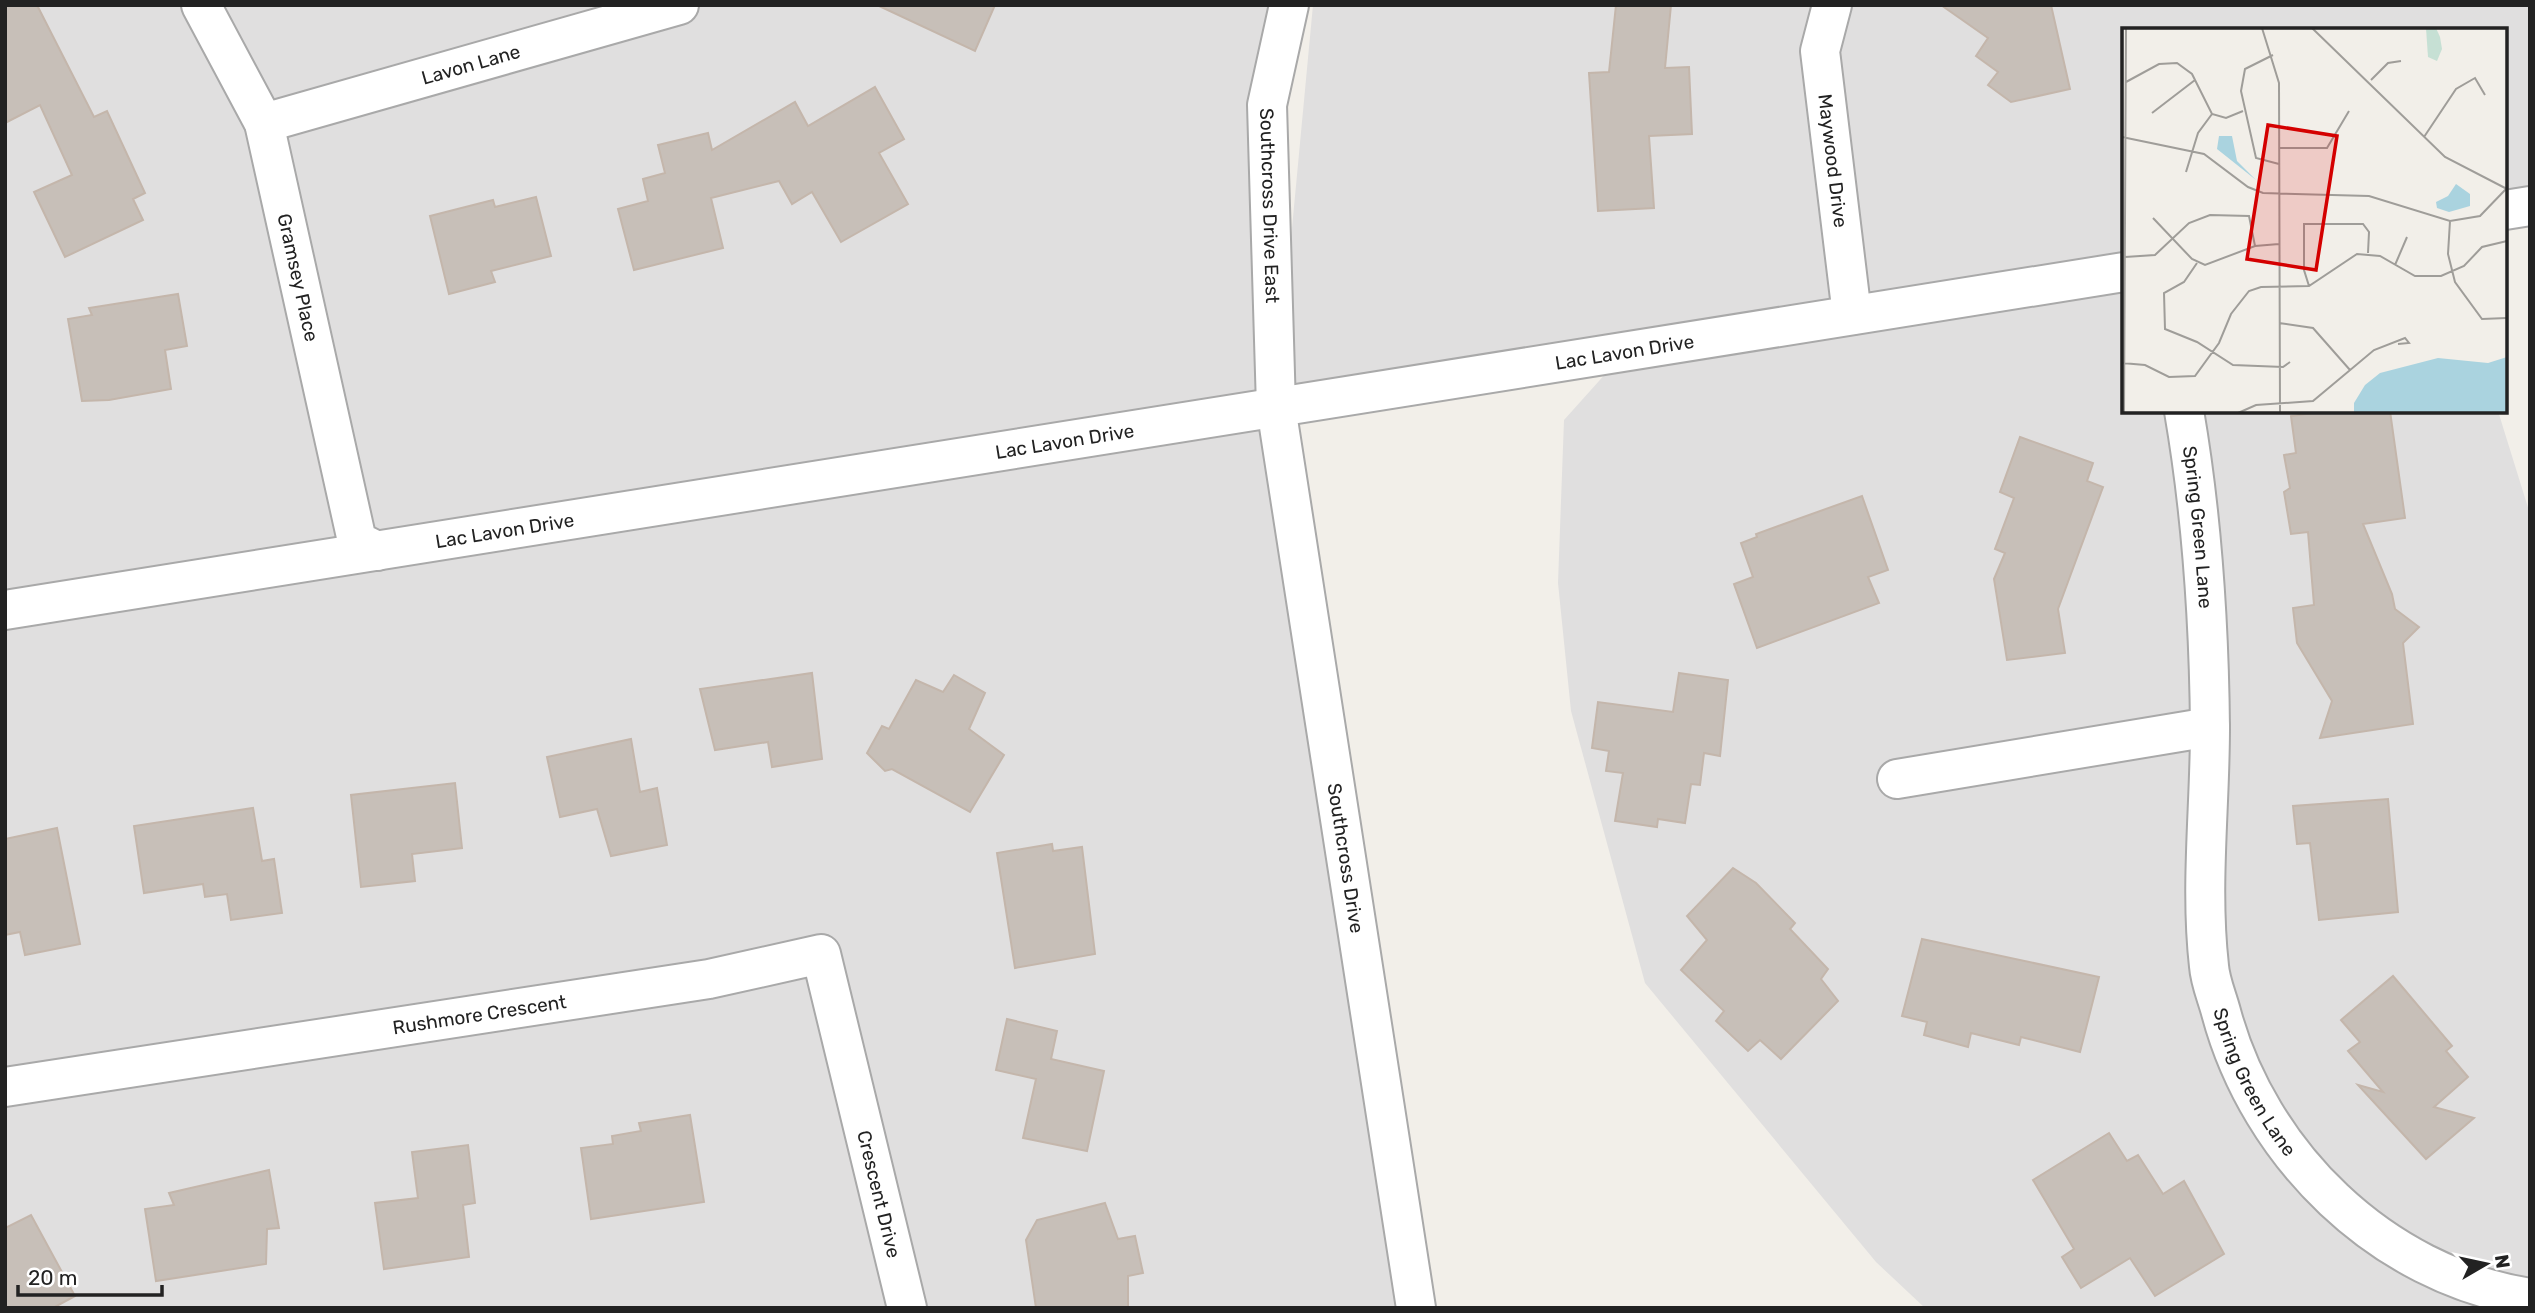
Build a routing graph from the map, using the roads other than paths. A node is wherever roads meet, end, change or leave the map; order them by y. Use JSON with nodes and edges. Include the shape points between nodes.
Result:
{"nodes":[{"id":1,"x":201,"y":5,"type":"edge"},
{"id":2,"x":678,"y":5,"type":"edge"},
{"id":3,"x":1289,"y":5,"type":"edge"},
{"id":4,"x":1832,"y":5,"type":"edge"},
{"id":5,"x":264,"y":123,"type":"junction"},
{"id":6,"x":2530,"y":206,"type":"edge"},
{"id":7,"x":2507,"y":210,"type":"edge"},
{"id":8,"x":2122,"y":272,"type":"edge"},
{"id":9,"x":1852,"y":315,"type":"junction"},
{"id":10,"x":1276,"y":407,"type":"junction"},
{"id":11,"x":2184,"y":413,"type":"edge"},
{"id":12,"x":377,"y":551,"type":"junction"},
{"id":13,"x":5,"y":610,"type":"edge"},
{"id":14,"x":2210,"y":727,"type":"junction"},
{"id":15,"x":1897,"y":779,"type":"dead end"},
{"id":16,"x":851,"y":1082,"type":"joint"},
{"id":17,"x":5,"y":1087,"type":"edge"},
{"id":18,"x":2530,"y":1298,"type":"edge"},
{"id":19,"x":907,"y":1308,"type":"edge"},
{"id":20,"x":1416,"y":1308,"type":"edge"}],
"edges":[{"from":1,"to":5,"type":"street","name":"Gramsey Place"},
{"from":2,"to":5,"type":"street","name":"Lavon Lane"},
{"from":3,"to":10,"type":"street","name":"Southcross Drive East","via":[[1267,105]]},
{"from":4,"to":9,"type":"street","name":"Maywood Drive","via":[[1820,51]]},
{"from":5,"to":12,"type":"street","name":"Gramsey Place","via":[[357,541]]},
{"from":6,"to":7,"type":"street"},
{"from":8,"to":9,"type":"street","name":"Lac Lavon Drive"},
{"from":9,"to":10,"type":"street","name":"Lac Lavon Drive"},
{"from":10,"to":12,"type":"street","name":"Lac Lavon Drive"},
{"from":10,"to":20,"type":"street","name":"Southcross Drive"},
{"from":11,"to":14,"type":"street","name":"Spring Green Lane","via":[[2202,538]]},
{"from":12,"to":13,"type":"street","name":"Lac Lavon Drive"},
{"from":14,"to":15,"type":"street"},
{"from":14,"to":18,"type":"street","name":"Spring Green Lane","via":[[2205,899],[2209,968],[2239,1066],[2271,1127],[2312,1181],[2396,1246],[2455,1277]]},
{"from":16,"to":17,"type":"street","name":"Rushmore Crescent","via":[[821,954],[709,979]]},
{"from":16,"to":19,"type":"street","name":"Crescent Drive"}]}
